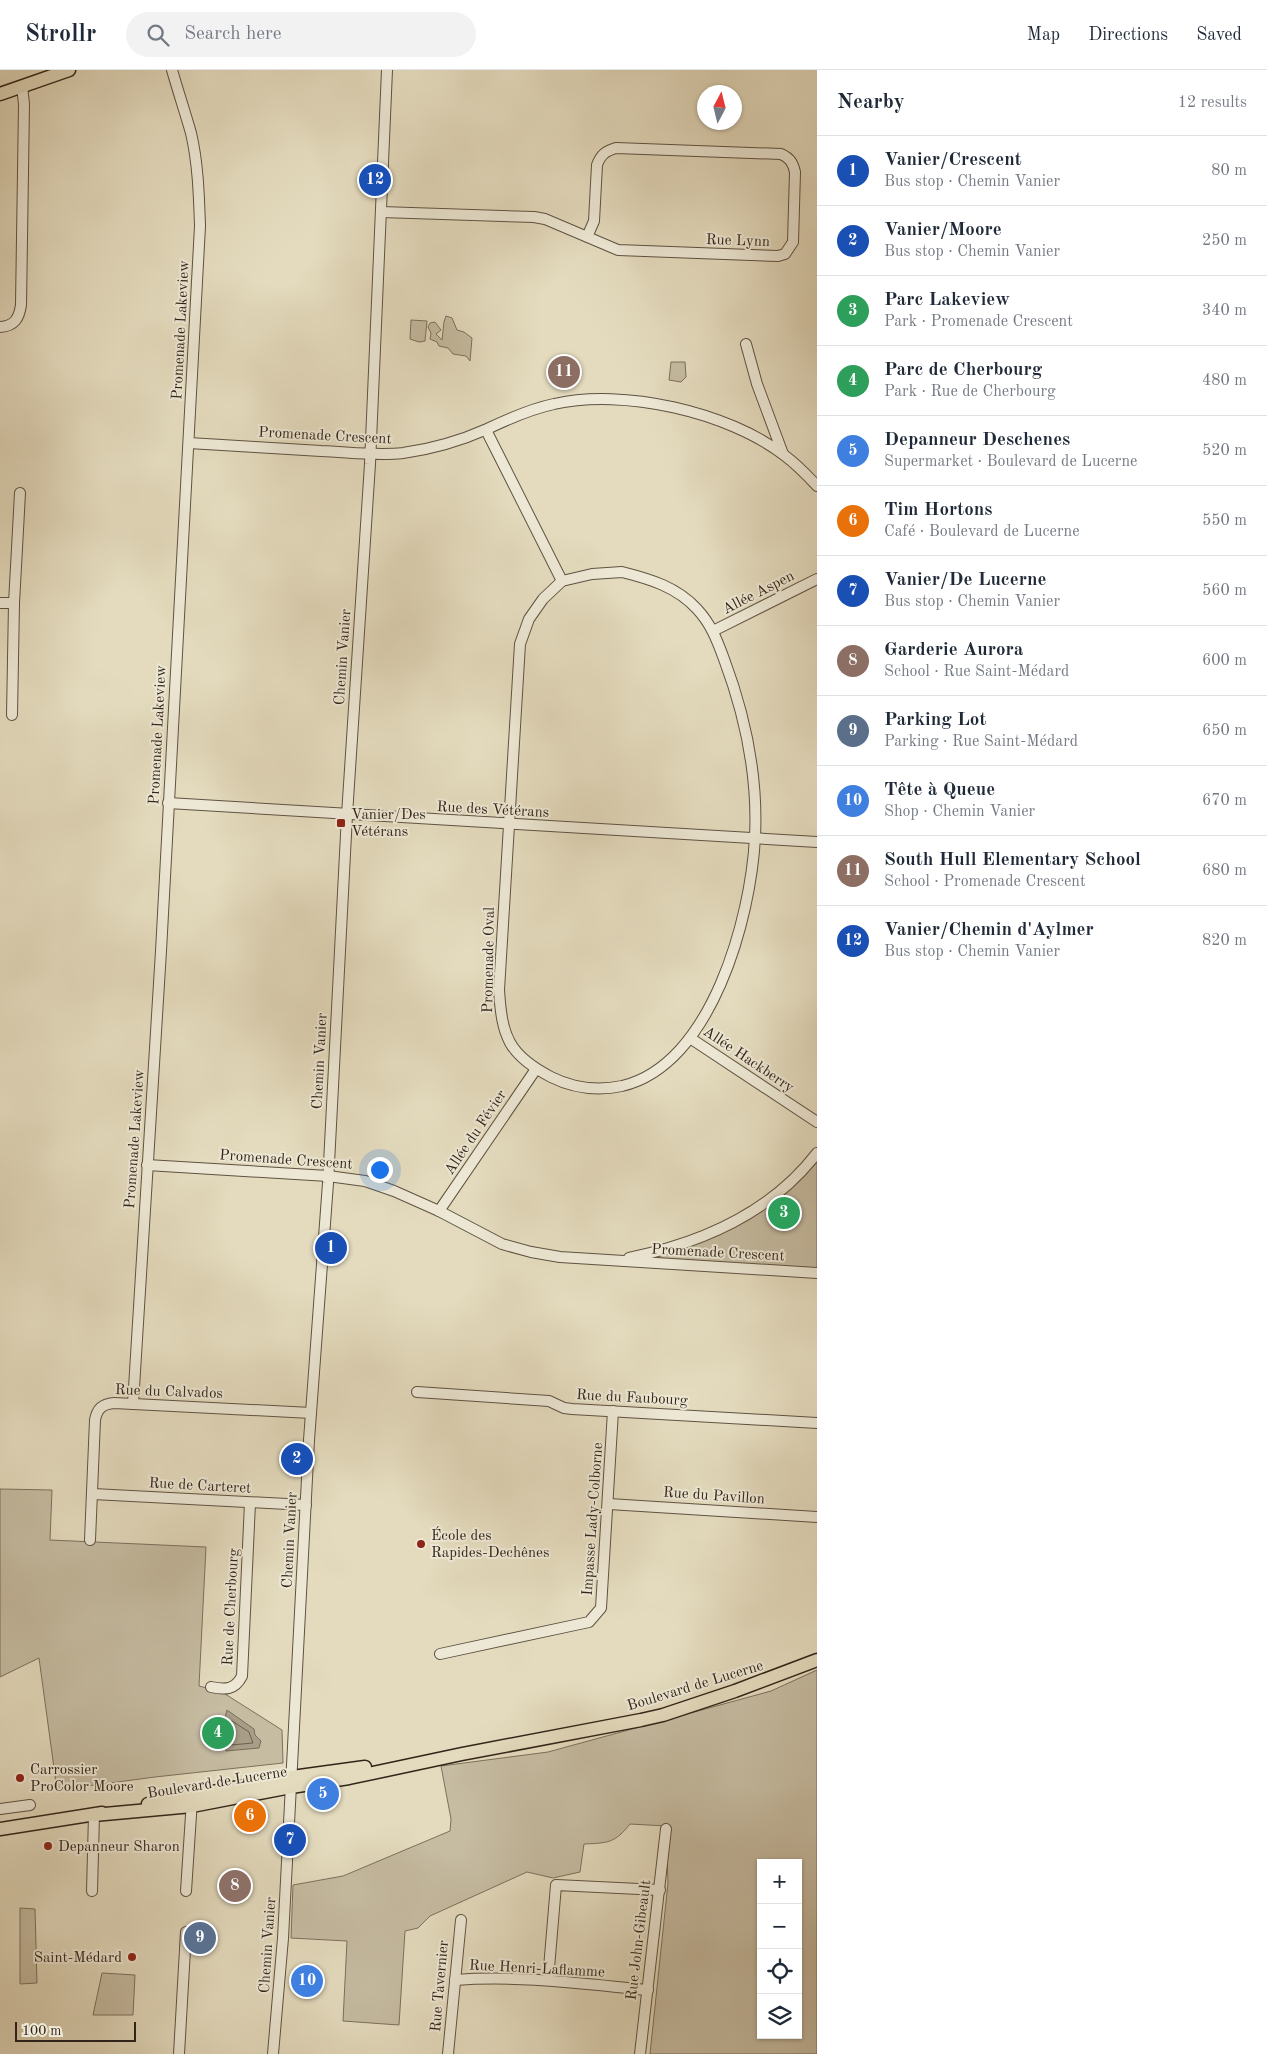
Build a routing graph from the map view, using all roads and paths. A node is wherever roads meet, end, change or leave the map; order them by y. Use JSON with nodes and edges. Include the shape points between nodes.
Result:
{"nodes":[{"id":1,"x":68,"y":70,"type":"edge"},
{"id":2,"x":172,"y":70,"type":"edge"},
{"id":3,"x":387,"y":70,"type":"edge"},
{"id":4,"x":22,"y":86,"type":"junction"},
{"id":5,"x":0,"y":94,"type":"edge"},
{"id":6,"x":380,"y":212,"type":"junction"},
{"id":7,"x":587,"y":237,"type":"junction"},
{"id":8,"x":0,"y":327,"type":"edge"},
{"id":9,"x":746,"y":344,"type":"dead end"},
{"id":10,"x":486,"y":430,"type":"junction"},
{"id":11,"x":188,"y":443,"type":"junction"},
{"id":12,"x":783,"y":454,"type":"junction"},
{"id":13,"x":370,"y":455,"type":"junction"},
{"id":14,"x":817,"y":486,"type":"edge"},
{"id":15,"x":20,"y":493,"type":"dead end"},
{"id":16,"x":817,"y":578,"type":"edge"},
{"id":17,"x":562,"y":581,"type":"junction"},
{"id":18,"x":0,"y":602,"type":"edge"},
{"id":19,"x":14,"y":603,"type":"junction"},
{"id":20,"x":714,"y":631,"type":"junction"},
{"id":21,"x":12,"y":715,"type":"dead end"},
{"id":22,"x":168,"y":803,"type":"junction"},
{"id":23,"x":347,"y":815,"type":"junction"},
{"id":24,"x":509,"y":825,"type":"junction"},
{"id":25,"x":755,"y":838,"type":"junction"},
{"id":26,"x":817,"y":842,"type":"edge"},
{"id":27,"x":690,"y":1038,"type":"junction"},
{"id":28,"x":536,"y":1069,"type":"junction"},
{"id":29,"x":817,"y":1122,"type":"edge"},
{"id":30,"x":817,"y":1153,"type":"edge"},
{"id":31,"x":147,"y":1165,"type":"junction"},
{"id":32,"x":328,"y":1176,"type":"junction"},
{"id":33,"x":439,"y":1211,"type":"junction"},
{"id":34,"x":616,"y":1261,"type":"junction"},
{"id":35,"x":817,"y":1273,"type":"edge"},
{"id":36,"x":417,"y":1392,"type":"dead end"},
{"id":37,"x":133,"y":1404,"type":"junction"},
{"id":38,"x":613,"y":1411,"type":"junction"},
{"id":39,"x":311,"y":1413,"type":"junction"},
{"id":40,"x":817,"y":1423,"type":"edge"},
{"id":41,"x":93,"y":1494,"type":"junction"},
{"id":42,"x":250,"y":1503,"type":"junction"},
{"id":43,"x":609,"y":1504,"type":"junction"},
{"id":44,"x":306,"y":1505,"type":"junction"},
{"id":45,"x":817,"y":1517,"type":"edge"},
{"id":46,"x":90,"y":1540,"type":"dead end"},
{"id":47,"x":440,"y":1654,"type":"dead end"},
{"id":48,"x":817,"y":1660,"type":"edge"},
{"id":49,"x":211,"y":1687,"type":"dead end"},
{"id":50,"x":292,"y":1782,"type":"junction"},
{"id":51,"x":192,"y":1800,"type":"junction"},
{"id":52,"x":30,"y":1805,"type":"dead end"},
{"id":53,"x":0,"y":1809,"type":"edge"},
{"id":54,"x":94,"y":1815,"type":"junction"},
{"id":55,"x":0,"y":1829,"type":"edge"},
{"id":56,"x":666,"y":1829,"type":"dead end"},
{"id":57,"x":660,"y":1890,"type":"junction"},
{"id":58,"x":92,"y":1891,"type":"dead end"},
{"id":59,"x":186,"y":1891,"type":"dead end"},
{"id":60,"x":461,"y":1920,"type":"dead end"},
{"id":61,"x":186,"y":1932,"type":"dead end"},
{"id":62,"x":455,"y":1980,"type":"junction"},
{"id":63,"x":548,"y":1980,"type":"junction"},
{"id":64,"x":648,"y":1990,"type":"junction"},
{"id":65,"x":179,"y":2054,"type":"edge"},
{"id":66,"x":273,"y":2054,"type":"edge"},
{"id":67,"x":448,"y":2054,"type":"edge"},
{"id":68,"x":640,"y":2054,"type":"edge"}],
"edges":[{"from":1,"to":4,"type":"main road"},
{"from":2,"to":11,"type":"street","name":"Promenade Lakeview","via":[[191,134],[200,197]]},
{"from":3,"to":6,"type":"street","name":"Chemin Vanier"},
{"from":4,"to":5,"type":"main road"},
{"from":4,"to":8,"type":"street","via":[[23,280],[20,312],[10,326]]},
{"from":6,"to":7,"type":"street","name":"Rue Lynn","via":[[534,217]]},
{"from":6,"to":13,"type":"street","name":"Chemin Vanier"},
{"from":7,"to":7,"type":"street","name":"Rue Lynn","via":[[630,252],[786,254],[793,242],[796,172],[793,164],[781,154],[616,148],[606,151],[598,165],[594,221]]},
{"from":9,"to":12,"type":"street"},
{"from":10,"to":12,"type":"street","name":"Promenade Crescent","via":[[554,404],[582,400],[636,400],[703,415]]},
{"from":10,"to":13,"type":"street","name":"Promenade Crescent","via":[[425,450]]},
{"from":10,"to":17,"type":"street"},
{"from":11,"to":13,"type":"street","name":"Promenade Crescent"},
{"from":11,"to":22,"type":"street","name":"Promenade Lakeview"},
{"from":12,"to":14,"type":"street","name":"Promenade Crescent"},
{"from":13,"to":23,"type":"street","name":"Chemin Vanier"},
{"from":15,"to":19,"type":"street"},
{"from":16,"to":20,"type":"street","name":"Allée Aspen"},
{"from":17,"to":20,"type":"street","name":"Promenade Oval","via":[[622,572],[652,579],[676,592]]},
{"from":17,"to":24,"type":"street","name":"Promenade Oval","via":[[543,599],[529,619],[520,644]]},
{"from":18,"to":19,"type":"street"},
{"from":19,"to":21,"type":"street"},
{"from":20,"to":25,"type":"street","name":"Promenade Oval","via":[[743,721],[753,777]]},
{"from":22,"to":23,"type":"street","name":"Rue des Vétérans"},
{"from":22,"to":31,"type":"street","name":"Promenade Lakeview"},
{"from":23,"to":24,"type":"street","name":"Rue des Vétérans"},
{"from":23,"to":32,"type":"street","name":"Chemin Vanier"},
{"from":24,"to":25,"type":"street","name":"Rue des Vétérans"},
{"from":24,"to":28,"type":"street","name":"Promenade Oval","via":[[500,1011],[502,1026],[510,1042],[523,1060]]},
{"from":25,"to":26,"type":"street","name":"Rue des Vétérans"},
{"from":25,"to":27,"type":"street","name":"Promenade Oval","via":[[746,907],[737,941],[725,973]]},
{"from":27,"to":28,"type":"street","name":"Promenade Oval","via":[[655,1072],[633,1083],[610,1088],[587,1088],[561,1082]]},
{"from":27,"to":29,"type":"street","name":"Allée Hackberry"},
{"from":28,"to":33,"type":"street","name":"Allée du Févier"},
{"from":30,"to":34,"type":"street","name":"Promenade Crescent","via":[[777,1194],[740,1220],[679,1245]]},
{"from":31,"to":32,"type":"street","name":"Promenade Crescent"},
{"from":31,"to":37,"type":"street","name":"Promenade Lakeview"},
{"from":32,"to":33,"type":"street","name":"Promenade Crescent","via":[[365,1181]]},
{"from":32,"to":39,"type":"street","name":"Chemin Vanier"},
{"from":33,"to":34,"type":"street","name":"Promenade Crescent","via":[[502,1244],[560,1257]]},
{"from":34,"to":35,"type":"street","name":"Promenade Crescent"},
{"from":36,"to":38,"type":"street","name":"Rue du Faubourg","via":[[549,1401],[564,1408]]},
{"from":37,"to":39,"type":"street","name":"Rue du Calvados"},
{"from":37,"to":41,"type":"street","name":"Rue du Calvados","via":[[108,1403],[96,1414]]},
{"from":38,"to":40,"type":"street","name":"Rue du Faubourg"},
{"from":38,"to":43,"type":"street","name":"Impasse Lady-Colborne"},
{"from":39,"to":44,"type":"street","name":"Chemin Vanier"},
{"from":41,"to":42,"type":"street","name":"Rue de Carteret"},
{"from":41,"to":46,"type":"street","name":"Rue du Calvados"},
{"from":42,"to":44,"type":"street","name":"Rue de Carteret"},
{"from":42,"to":49,"type":"street","name":"Rue de Cherbourg","via":[[242,1676],[225,1690]]},
{"from":43,"to":45,"type":"street","name":"Rue du Pavillon"},
{"from":43,"to":47,"type":"street","name":"Impasse Lady-Colborne","via":[[601,1608],[589,1622]]},
{"from":44,"to":50,"type":"street","name":"Chemin Vanier"},
{"from":48,"to":50,"type":"main road","name":"Boulevard de Lucerne","via":[[663,1715],[462,1754]]},
{"from":50,"to":51,"type":"main road","name":"Boulevard de Lucerne"},
{"from":50,"to":66,"type":"street","name":"Chemin Vanier"},
{"from":51,"to":54,"type":"main road","name":"Boulevard de Lucerne"},
{"from":51,"to":59,"type":"street"},
{"from":52,"to":53,"type":"street"},
{"from":54,"to":55,"type":"main road","name":"Boulevard de Lucerne"},
{"from":54,"to":58,"type":"street"},
{"from":56,"to":57,"type":"street","name":"Rue John-Gibeault"},
{"from":57,"to":63,"type":"street","via":[[556,1885]]},
{"from":57,"to":64,"type":"street","name":"Rue John-Gibeault"},
{"from":60,"to":62,"type":"street","name":"Rue Tavernier"},
{"from":61,"to":65,"type":"street"},
{"from":62,"to":63,"type":"street","name":"Rue Henri-Laflamme"},
{"from":62,"to":67,"type":"street","name":"Rue Tavernier"},
{"from":63,"to":64,"type":"street","name":"Rue Henri-Laflamme"},
{"from":64,"to":68,"type":"street","name":"Rue John-Gibeault"}]}
